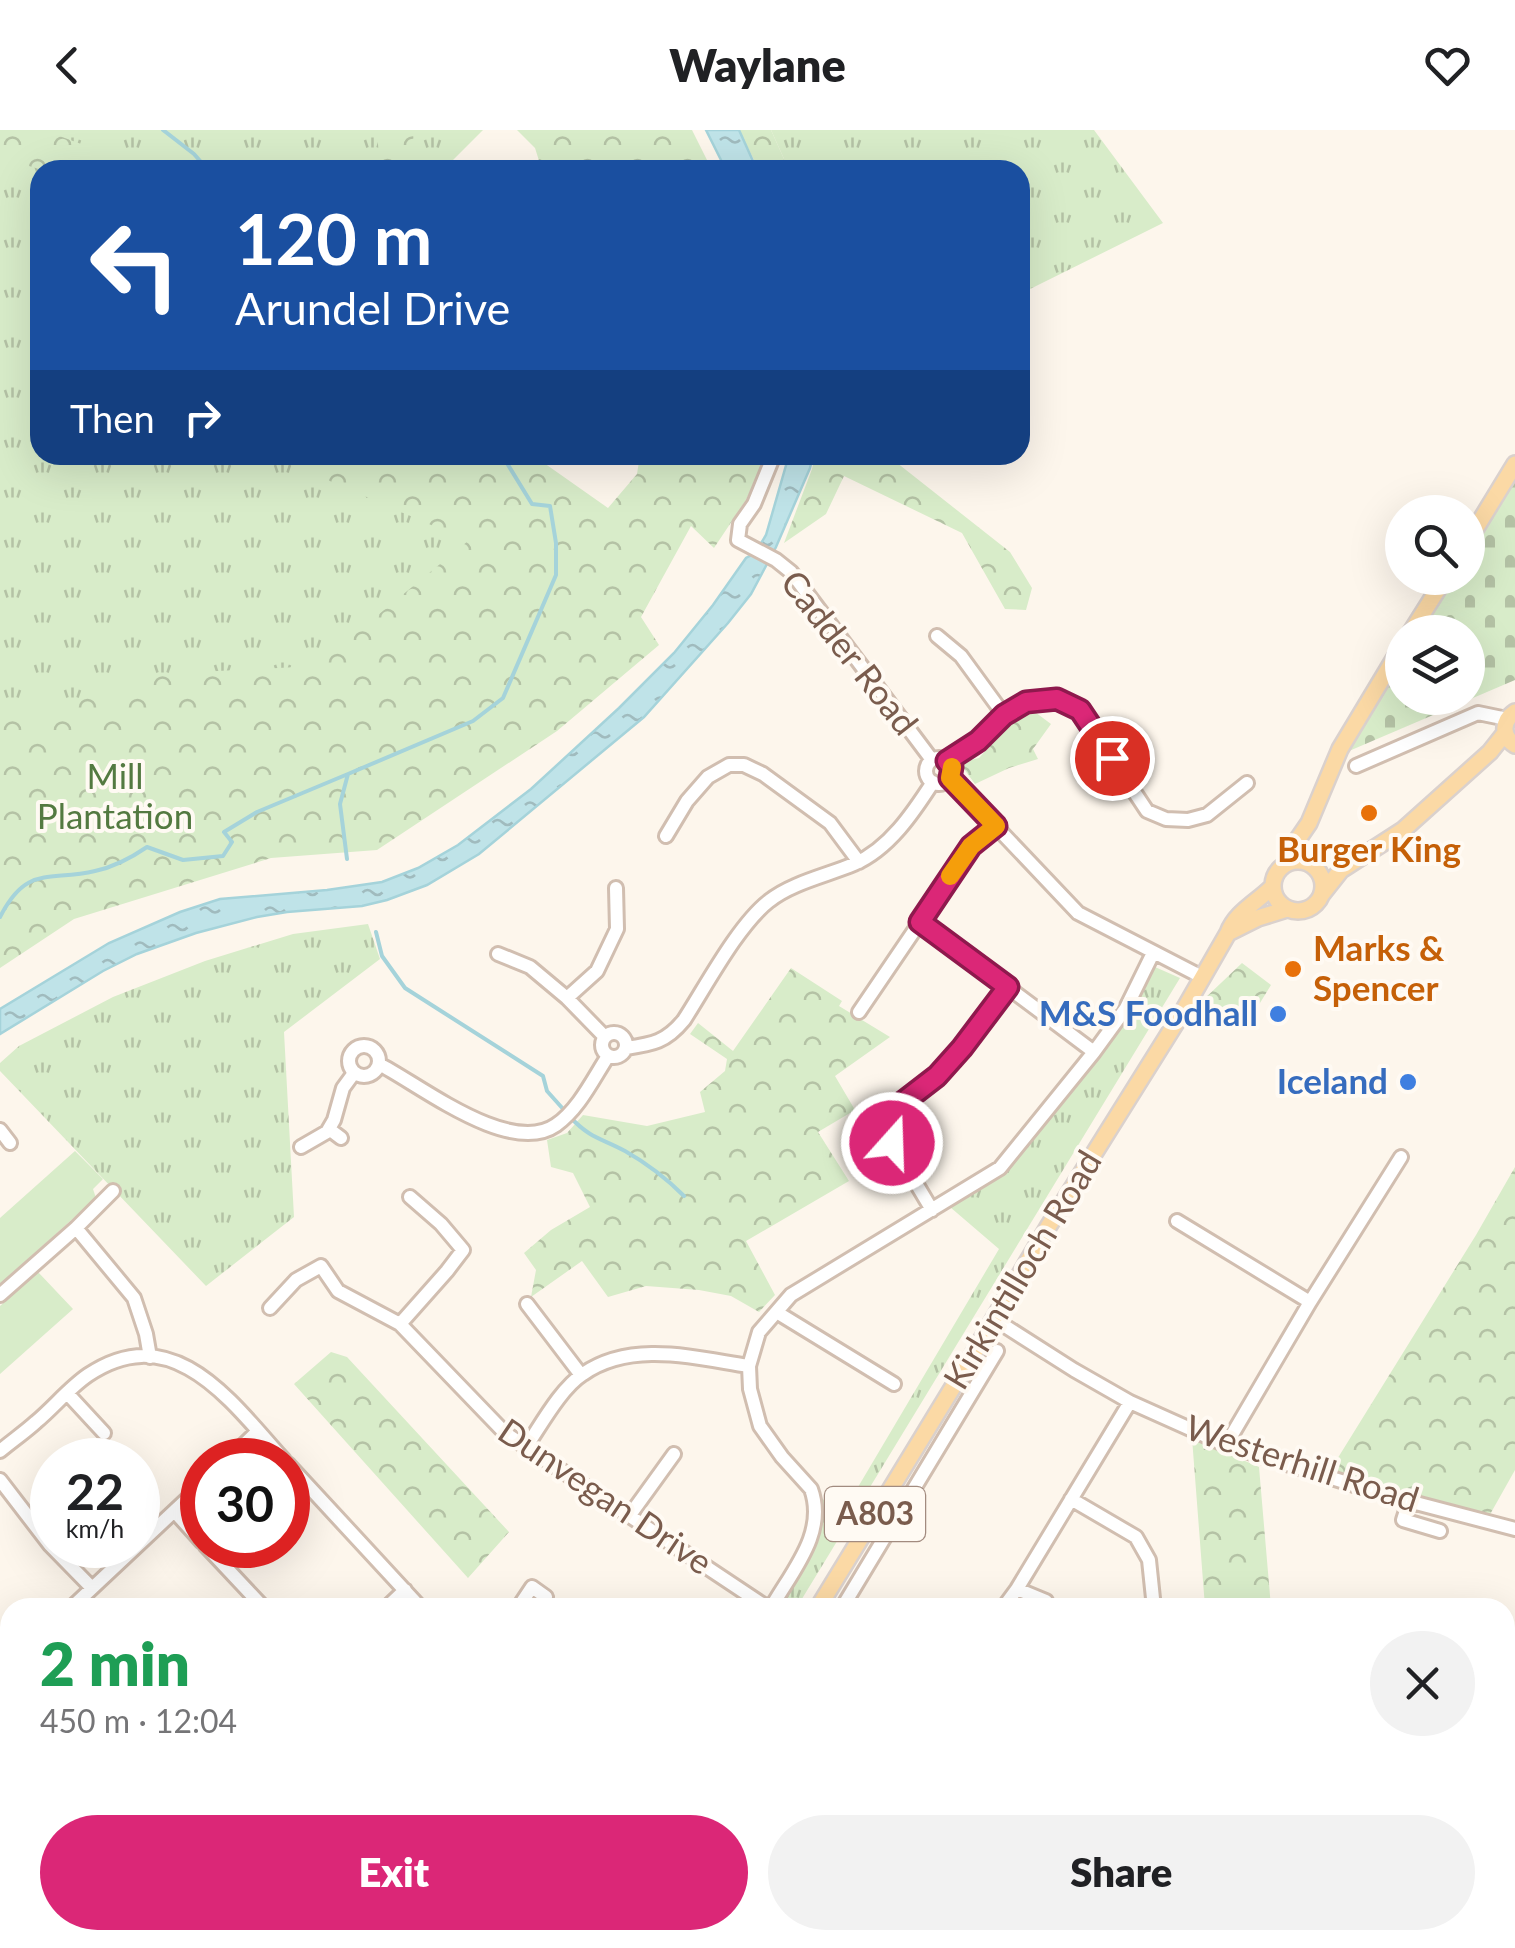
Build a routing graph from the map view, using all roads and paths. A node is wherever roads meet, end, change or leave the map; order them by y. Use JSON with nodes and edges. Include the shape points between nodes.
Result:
{"nodes":[{"id":1,"x":1515,"y":464,"type":"edge"},
{"id":2,"x":770,"y":465,"type":"edge"},
{"id":3,"x":1485,"y":513,"type":"edge"},
{"id":4,"x":937,"y":636,"type":"dead end"},
{"id":5,"x":1385,"y":674,"type":"edge"},
{"id":6,"x":1004,"y":715,"type":"junction"},
{"id":7,"x":1511,"y":731,"type":"edge"},
{"id":8,"x":932,"y":760,"type":"junction"},
{"id":9,"x":947,"y":761,"type":"junction"},
{"id":10,"x":1356,"y":766,"type":"dead end"},
{"id":11,"x":950,"y":778,"type":"junction"},
{"id":12,"x":932,"y":782,"type":"junction"},
{"id":13,"x":1247,"y":783,"type":"dead end"},
{"id":14,"x":1308,"y":823,"type":"junction"},
{"id":15,"x":996,"y":826,"type":"junction"},
{"id":16,"x":666,"y":836,"type":"dead end"},
{"id":17,"x":859,"y":862,"type":"junction"},
{"id":18,"x":1288,"y":862,"type":"junction"},
{"id":19,"x":1314,"y":868,"type":"junction"},
{"id":20,"x":1341,"y":870,"type":"junction"},
{"id":21,"x":1272,"y":887,"type":"junction"},
{"id":22,"x":616,"y":888,"type":"dead end"},
{"id":23,"x":1322,"y":894,"type":"junction"},
{"id":24,"x":1287,"y":909,"type":"junction"},
{"id":25,"x":920,"y":922,"type":"junction"},
{"id":26,"x":1228,"y":933,"type":"junction"},
{"id":27,"x":1152,"y":953,"type":"junction"},
{"id":28,"x":498,"y":954,"type":"dead end"},
{"id":29,"x":1202,"y":977,"type":"junction"},
{"id":30,"x":1008,"y":987,"type":"junction"},
{"id":31,"x":568,"y":998,"type":"junction"},
{"id":32,"x":859,"y":1012,"type":"dead end"},
{"id":33,"x":605,"y":1037,"type":"junction"},
{"id":34,"x":626,"y":1048,"type":"junction"},
{"id":35,"x":1094,"y":1052,"type":"junction"},
{"id":36,"x":608,"y":1056,"type":"junction"},
{"id":37,"x":379,"y":1064,"type":"junction"},
{"id":38,"x":354,"y":1073,"type":"junction"},
{"id":39,"x":328,"y":1129,"type":"junction"},
{"id":40,"x":0,"y":1130,"type":"edge"},
{"id":41,"x":341,"y":1138,"type":"dead end"},
{"id":42,"x":10,"y":1142,"type":"dead end"},
{"id":43,"x":301,"y":1146,"type":"dead end"},
{"id":44,"x":1401,"y":1157,"type":"dead end"},
{"id":45,"x":113,"y":1190,"type":"dead end"},
{"id":46,"x":410,"y":1197,"type":"dead end"},
{"id":47,"x":932,"y":1210,"type":"junction"},
{"id":48,"x":1177,"y":1221,"type":"dead end"},
{"id":49,"x":76,"y":1228,"type":"junction"},
{"id":50,"x":0,"y":1295,"type":"edge"},
{"id":51,"x":1310,"y":1302,"type":"junction"},
{"id":52,"x":527,"y":1304,"type":"dead end"},
{"id":53,"x":270,"y":1308,"type":"dead end"},
{"id":54,"x":778,"y":1312,"type":"junction"},
{"id":55,"x":994,"y":1319,"type":"junction"},
{"id":56,"x":400,"y":1324,"type":"junction"},
{"id":57,"x":997,"y":1351,"type":"dead end"},
{"id":58,"x":150,"y":1357,"type":"junction"},
{"id":59,"x":749,"y":1366,"type":"junction"},
{"id":60,"x":580,"y":1374,"type":"junction"},
{"id":61,"x":894,"y":1384,"type":"dead end"},
{"id":62,"x":67,"y":1393,"type":"junction"},
{"id":63,"x":1130,"y":1402,"type":"junction"},
{"id":64,"x":258,"y":1431,"type":"junction"},
{"id":65,"x":104,"y":1433,"type":"dead end"},
{"id":66,"x":251,"y":1438,"type":"edge"},
{"id":67,"x":264,"y":1438,"type":"edge"},
{"id":68,"x":1226,"y":1445,"type":"junction"},
{"id":69,"x":526,"y":1448,"type":"junction"},
{"id":70,"x":0,"y":1451,"type":"edge"},
{"id":71,"x":674,"y":1454,"type":"dead end"},
{"id":72,"x":0,"y":1480,"type":"edge"},
{"id":73,"x":310,"y":1488,"type":"edge"},
{"id":74,"x":1072,"y":1499,"type":"junction"},
{"id":75,"x":1408,"y":1501,"type":"junction"},
{"id":76,"x":180,"y":1507,"type":"edge"},
{"id":77,"x":175,"y":1512,"type":"junction"},
{"id":78,"x":630,"y":1516,"type":"junction"},
{"id":79,"x":180,"y":1517,"type":"edge"},
{"id":80,"x":1515,"y":1530,"type":"edge"},
{"id":81,"x":1440,"y":1532,"type":"dead end"},
{"id":82,"x":227,"y":1568,"type":"edge"},
{"id":83,"x":92,"y":1588,"type":"junction"},
{"id":84,"x":1017,"y":1589,"type":"junction"},
{"id":85,"x":404,"y":1590,"type":"junction"},
{"id":86,"x":546,"y":1597,"type":"dead end"},
{"id":87,"x":82,"y":1598,"type":"edge"},
{"id":88,"x":255,"y":1598,"type":"edge"},
{"id":89,"x":396,"y":1598,"type":"edge"},
{"id":90,"x":412,"y":1598,"type":"edge"},
{"id":91,"x":525,"y":1598,"type":"edge"},
{"id":92,"x":754,"y":1598,"type":"edge"},
{"id":93,"x":775,"y":1598,"type":"edge"},
{"id":94,"x":824,"y":1598,"type":"edge"},
{"id":95,"x":848,"y":1598,"type":"edge"},
{"id":96,"x":1010,"y":1598,"type":"edge"},
{"id":97,"x":1039,"y":1598,"type":"edge"},
{"id":98,"x":1153,"y":1598,"type":"edge"}],
"edges":[{"from":1,"to":3,"type":"main road"},
{"from":2,"to":8,"type":"street","name":"Cadder Road","via":[[738,540],[792,572]]},
{"from":4,"to":6,"type":"street","via":[[961,656]]},
{"from":5,"to":14,"type":"main road","number":"A803","via":[[1340,748]]},
{"from":6,"to":9,"type":"street"},
{"from":6,"to":13,"type":"street","via":[[1026,702],[1057,699],[1080,710],[1148,811],[1166,820],[1207,816]]},
{"from":7,"to":10,"type":"street","via":[[1478,713]]},
{"from":7,"to":20,"type":"main road","via":[[1403,830]]},
{"from":8,"to":9,"type":"street"},
{"from":8,"to":12,"type":"street","via":[[926,771]]},
{"from":9,"to":11,"type":"street"},
{"from":11,"to":12,"type":"street"},
{"from":11,"to":15,"type":"street"},
{"from":12,"to":17,"type":"street","via":[[891,838]]},
{"from":14,"to":18,"type":"main road","number":"A803"},
{"from":14,"to":19,"type":"main road","number":"A803"},
{"from":15,"to":25,"type":"street","via":[[971,846]]},
{"from":15,"to":27,"type":"street","via":[[1078,914]]},
{"from":16,"to":17,"type":"street","via":[[708,778],[729,765],[744,765],[830,823]]},
{"from":17,"to":34,"type":"street","via":[[770,900],[673,1034]]},
{"from":18,"to":19,"type":"main road"},
{"from":18,"to":21,"type":"main road","number":"A803"},
{"from":19,"to":20,"type":"main road"},
{"from":19,"to":23,"type":"main road","number":"A803"},
{"from":20,"to":23,"type":"main road"},
{"from":21,"to":24,"type":"main road"},
{"from":21,"to":26,"type":"main road","name":"Kirkintilloch Road","number":"A803","via":[[1233,919]]},
{"from":22,"to":31,"type":"street","via":[[617,929],[597,971]]},
{"from":23,"to":24,"type":"main road","via":[[1308,910]]},
{"from":24,"to":26,"type":"main road"},
{"from":25,"to":30,"type":"street"},
{"from":25,"to":32,"type":"street"},
{"from":26,"to":29,"type":"main road","name":"Kirkintilloch Road","number":"A803"},
{"from":27,"to":29,"type":"street"},
{"from":27,"to":35,"type":"street","via":[[1126,1008]]},
{"from":28,"to":31,"type":"street","via":[[530,967]]},
{"from":29,"to":55,"type":"main road","name":"Kirkintilloch Road","number":"A803"},
{"from":30,"to":35,"type":"street"},
{"from":30,"to":47,"type":"street","via":[[937,1076],[902,1103],[891,1126],[892,1143]]},
{"from":31,"to":33,"type":"street"},
{"from":33,"to":34,"type":"street","via":[[620,1034]]},
{"from":33,"to":36,"type":"street"},
{"from":34,"to":36,"type":"street","via":[[619,1057]]},
{"from":35,"to":47,"type":"street","via":[[1000,1168]]},
{"from":36,"to":37,"type":"street","via":[[555,1126],[530,1134],[459,1111]]},
{"from":37,"to":38,"type":"street","via":[[371,1074]]},
{"from":37,"to":38,"type":"street","via":[[374,1049],[358,1046],[348,1058]]},
{"from":38,"to":39,"type":"street"},
{"from":39,"to":41,"type":"street"},
{"from":39,"to":43,"type":"street"},
{"from":40,"to":42,"type":"street"},
{"from":44,"to":51,"type":"street"},
{"from":45,"to":49,"type":"street"},
{"from":46,"to":56,"type":"street","via":[[463,1250]]},
{"from":47,"to":54,"type":"street","via":[[791,1295]]},
{"from":48,"to":51,"type":"street"},
{"from":49,"to":50,"type":"street"},
{"from":49,"to":58,"type":"street","via":[[134,1298]]},
{"from":51,"to":68,"type":"street"},
{"from":52,"to":60,"type":"street"},
{"from":53,"to":56,"type":"street","name":"Dunvegan Drive","via":[[296,1280],[321,1266],[338,1291]]},
{"from":54,"to":59,"type":"street","via":[[760,1332]]},
{"from":54,"to":61,"type":"street"},
{"from":55,"to":63,"type":"street","name":"Westerhill Road"},
{"from":55,"to":94,"type":"main road","name":"Kirkintilloch Road","number":"A803"},
{"from":56,"to":69,"type":"street","name":"Dunvegan Drive"},
{"from":57,"to":95,"type":"street"},
{"from":58,"to":62,"type":"street","via":[[102,1366]]},
{"from":58,"to":64,"type":"street","via":[[206,1378]]},
{"from":59,"to":60,"type":"street","via":[[656,1352]]},
{"from":59,"to":93,"type":"street","via":[[760,1426],[813,1494],[814,1532]]},
{"from":60,"to":69,"type":"street"},
{"from":62,"to":65,"type":"street"},
{"from":62,"to":70,"type":"street"},
{"from":63,"to":68,"type":"street","name":"Westerhill Road"},
{"from":63,"to":74,"type":"street"},
{"from":64,"to":66,"type":"street"},
{"from":64,"to":67,"type":"street"},
{"from":68,"to":75,"type":"street","name":"Westerhill Road"},
{"from":69,"to":78,"type":"street","name":"Dunvegan Drive"},
{"from":71,"to":78,"type":"street"},
{"from":72,"to":83,"type":"street"},
{"from":73,"to":85,"type":"street"},
{"from":74,"to":84,"type":"street"},
{"from":74,"to":98,"type":"street","via":[[1136,1537],[1149,1560]]},
{"from":75,"to":80,"type":"street","name":"Westerhill Road"},
{"from":75,"to":81,"type":"street","via":[[1403,1520]]},
{"from":76,"to":77,"type":"street"},
{"from":77,"to":79,"type":"street"},
{"from":77,"to":83,"type":"street"},
{"from":78,"to":92,"type":"street","name":"Dunvegan Drive"},
{"from":82,"to":88,"type":"street"},
{"from":83,"to":87,"type":"street"},
{"from":84,"to":96,"type":"street"},
{"from":84,"to":97,"type":"street"},
{"from":85,"to":89,"type":"street"},
{"from":85,"to":90,"type":"street"},
{"from":86,"to":91,"type":"street","via":[[532,1587]]}]}
